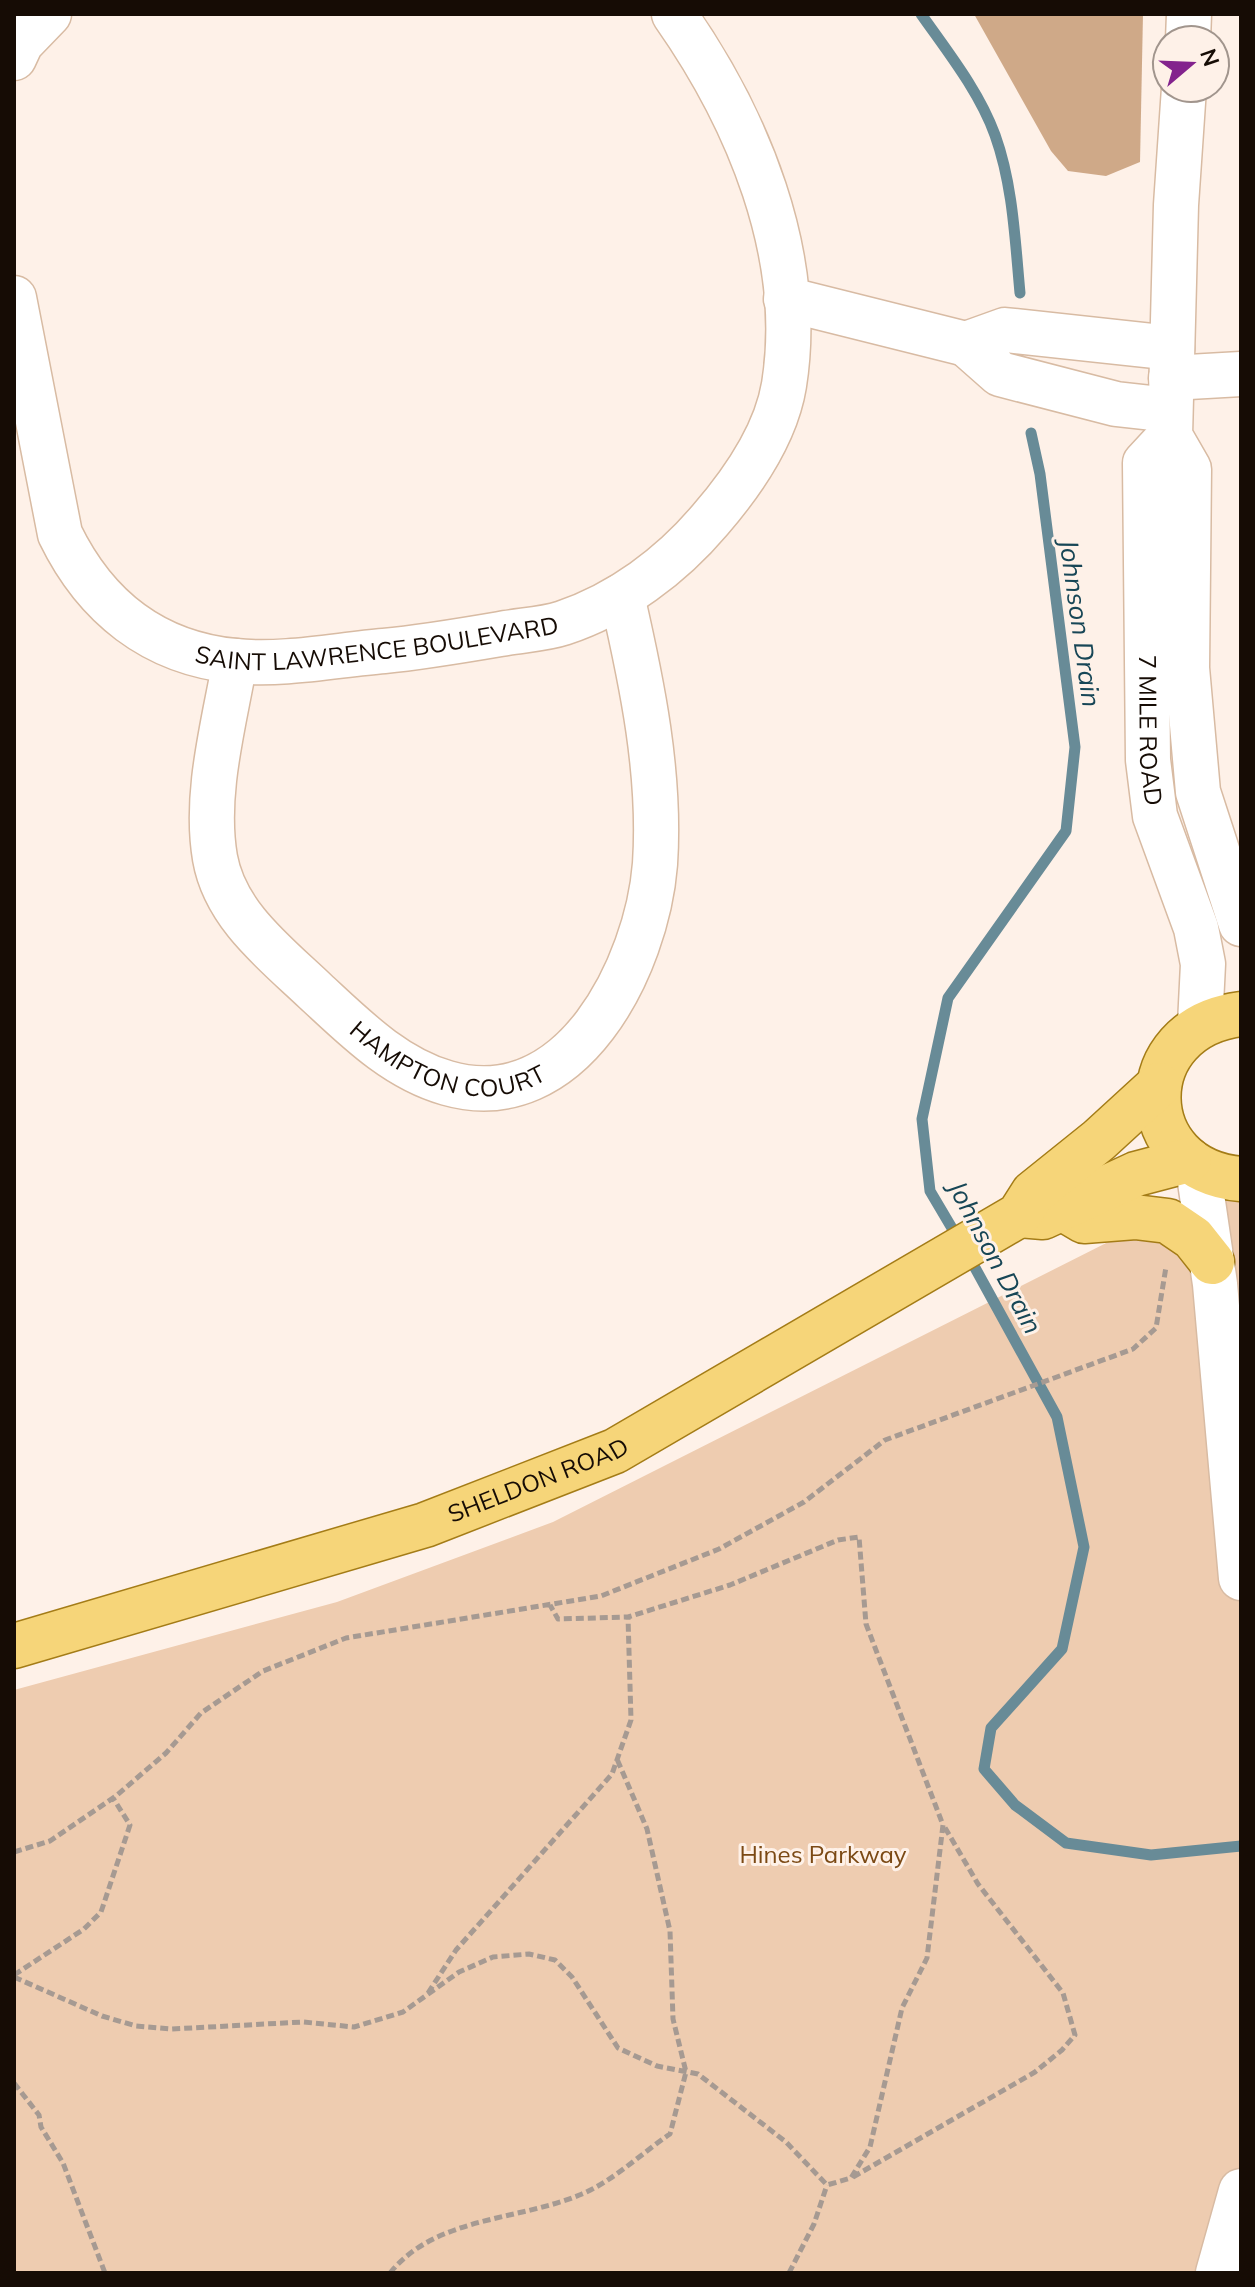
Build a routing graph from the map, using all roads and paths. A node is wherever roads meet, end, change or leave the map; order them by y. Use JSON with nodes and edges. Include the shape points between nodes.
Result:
{"nodes":[{"id":1,"x":49,"y":14,"type":"edge"},
{"id":2,"x":674,"y":14,"type":"edge"},
{"id":3,"x":14,"y":58,"type":"edge"},
{"id":4,"x":1183,"y":104,"type":"edge"},
{"id":5,"x":786,"y":299,"type":"junction"},
{"id":6,"x":15,"y":308,"type":"edge"},
{"id":7,"x":966,"y":344,"type":"junction"},
{"id":8,"x":1241,"y":374,"type":"edge"},
{"id":9,"x":1171,"y":393,"type":"junction"},
{"id":10,"x":622,"y":596,"type":"junction"},
{"id":11,"x":235,"y":661,"type":"junction"},
{"id":12,"x":1241,"y":924,"type":"edge"},
{"id":13,"x":1220,"y":1019,"type":"edge"},
{"id":14,"x":1159,"y":1085,"type":"junction"},
{"id":15,"x":1193,"y":1164,"type":"junction"},
{"id":16,"x":1241,"y":1179,"type":"edge"},
{"id":17,"x":1062,"y":1208,"type":"junction"},
{"id":18,"x":1005,"y":1223,"type":"junction"},
{"id":19,"x":1174,"y":1224,"type":"junction"},
{"id":20,"x":1212,"y":1262,"type":"junction"},
{"id":21,"x":1241,"y":1578,"type":"edge"},
{"id":22,"x":550,"y":1605,"type":"junction"},
{"id":23,"x":628,"y":1617,"type":"junction"},
{"id":24,"x":14,"y":1646,"type":"edge"},
{"id":25,"x":617,"y":1759,"type":"junction"},
{"id":26,"x":115,"y":1797,"type":"junction"},
{"id":27,"x":943,"y":1825,"type":"junction"},
{"id":28,"x":14,"y":1852,"type":"edge"},
{"id":29,"x":14,"y":1976,"type":"edge"},
{"id":30,"x":425,"y":1998,"type":"junction"},
{"id":31,"x":686,"y":2072,"type":"junction"},
{"id":32,"x":14,"y":2083,"type":"edge"},
{"id":33,"x":851,"y":2178,"type":"junction"},
{"id":34,"x":827,"y":2185,"type":"junction"},
{"id":35,"x":1238,"y":2221,"type":"edge"},
{"id":36,"x":105,"y":2273,"type":"edge"},
{"id":37,"x":390,"y":2273,"type":"edge"},
{"id":38,"x":789,"y":2273,"type":"edge"},
{"id":39,"x":1218,"y":2273,"type":"edge"}],
"edges":[{"from":1,"to":3,"type":"street"},
{"from":2,"to":5,"type":"street","name":"SAINT LAWRENCE BOULEVARD","via":[[713,73],[741,130],[768,202]]},
{"from":4,"to":9,"type":"street"},
{"from":5,"to":7,"type":"street"},
{"from":5,"to":10,"type":"street","name":"SAINT LAWRENCE BOULEVARD","via":[[784,387],[753,462],[695,539]]},
{"from":6,"to":11,"type":"street","name":"SAINT LAWRENCE BOULEVARD","via":[[52,509],[75,565],[102,600],[144,632],[187,651]]},
{"from":7,"to":9,"type":"street","via":[[1005,330]]},
{"from":7,"to":9,"type":"street","via":[[1000,374],[1116,404]]},
{"from":8,"to":9,"type":"street"},
{"from":9,"to":12,"type":"street","name":"7 MILE ROAD","via":[[1189,469],[1187,668],[1198,792]]},
{"from":9,"to":13,"type":"street","name":"7 MILE ROAD","via":[[1145,463],[1148,760],[1155,816],[1196,928]]},
{"from":10,"to":11,"type":"street","name":"SAINT LAWRENCE BOULEVARD","via":[[561,624],[420,648]]},
{"from":10,"to":11,"type":"street","name":"HAMPTON COURT","via":[[643,690],[652,767],[655,863],[648,909],[625,976],[580,1045],[548,1070],[503,1086],[480,1089],[448,1083],[393,1058],[262,942],[236,910],[215,857],[214,782]]},
{"from":13,"to":14,"type":"main road","via":[[1183,1037],[1170,1054]]},
{"from":14,"to":15,"type":"main road","via":[[1160,1117]]},
{"from":14,"to":18,"type":"main road","name":"SHELDON ROAD"},
{"from":15,"to":16,"type":"main road"},
{"from":15,"to":17,"type":"main road","name":"SHELDON ROAD","via":[[1136,1174]]},
{"from":15,"to":20,"type":"street"},
{"from":17,"to":18,"type":"main road","name":"SHELDON ROAD"},
{"from":17,"to":19,"type":"main road","via":[[1084,1221],[1135,1217]]},
{"from":18,"to":24,"type":"main road","name":"SHELDON ROAD","via":[[628,1444],[538,1484],[425,1525]]},
{"from":19,"to":20,"type":"main road"},
{"from":19,"to":22,"type":"path","via":[[1156,1328],[1133,1349],[885,1440],[804,1502],[719,1549],[601,1596]]},
{"from":20,"to":21,"type":"street"},
{"from":22,"to":23,"type":"path","via":[[558,1619]]},
{"from":22,"to":26,"type":"path","via":[[346,1638],[263,1671],[201,1713],[166,1753]]},
{"from":23,"to":25,"type":"path","via":[[631,1720]]},
{"from":23,"to":27,"type":"path","via":[[730,1585],[838,1540],[859,1537],[866,1624]]},
{"from":25,"to":30,"type":"path","via":[[612,1774],[456,1950]]},
{"from":25,"to":31,"type":"path","via":[[647,1829],[670,1931],[673,2019]]},
{"from":26,"to":28,"type":"path","via":[[50,1841]]},
{"from":26,"to":29,"type":"path","via":[[130,1825],[101,1912]]},
{"from":27,"to":33,"type":"path","via":[[927,1958],[902,2008],[870,2147]]},
{"from":27,"to":33,"type":"path","via":[[978,1884],[1063,1993],[1075,2035],[1035,2072]]},
{"from":29,"to":30,"type":"path","via":[[102,2016],[172,2029],[303,2022],[354,2027],[403,2012]]},
{"from":30,"to":31,"type":"path","via":[[459,1972],[493,1957],[529,1954],[555,1960],[618,2048]]},
{"from":31,"to":34,"type":"path","via":[[698,2074],[786,2142]]},
{"from":31,"to":37,"type":"path","via":[[670,2134],[584,2194],[433,2237],[404,2256]]},
{"from":32,"to":36,"type":"path","via":[[39,2115],[63,2163]]},
{"from":33,"to":34,"type":"path"},
{"from":34,"to":38,"type":"path"},
{"from":35,"to":39,"type":"street"}]}
